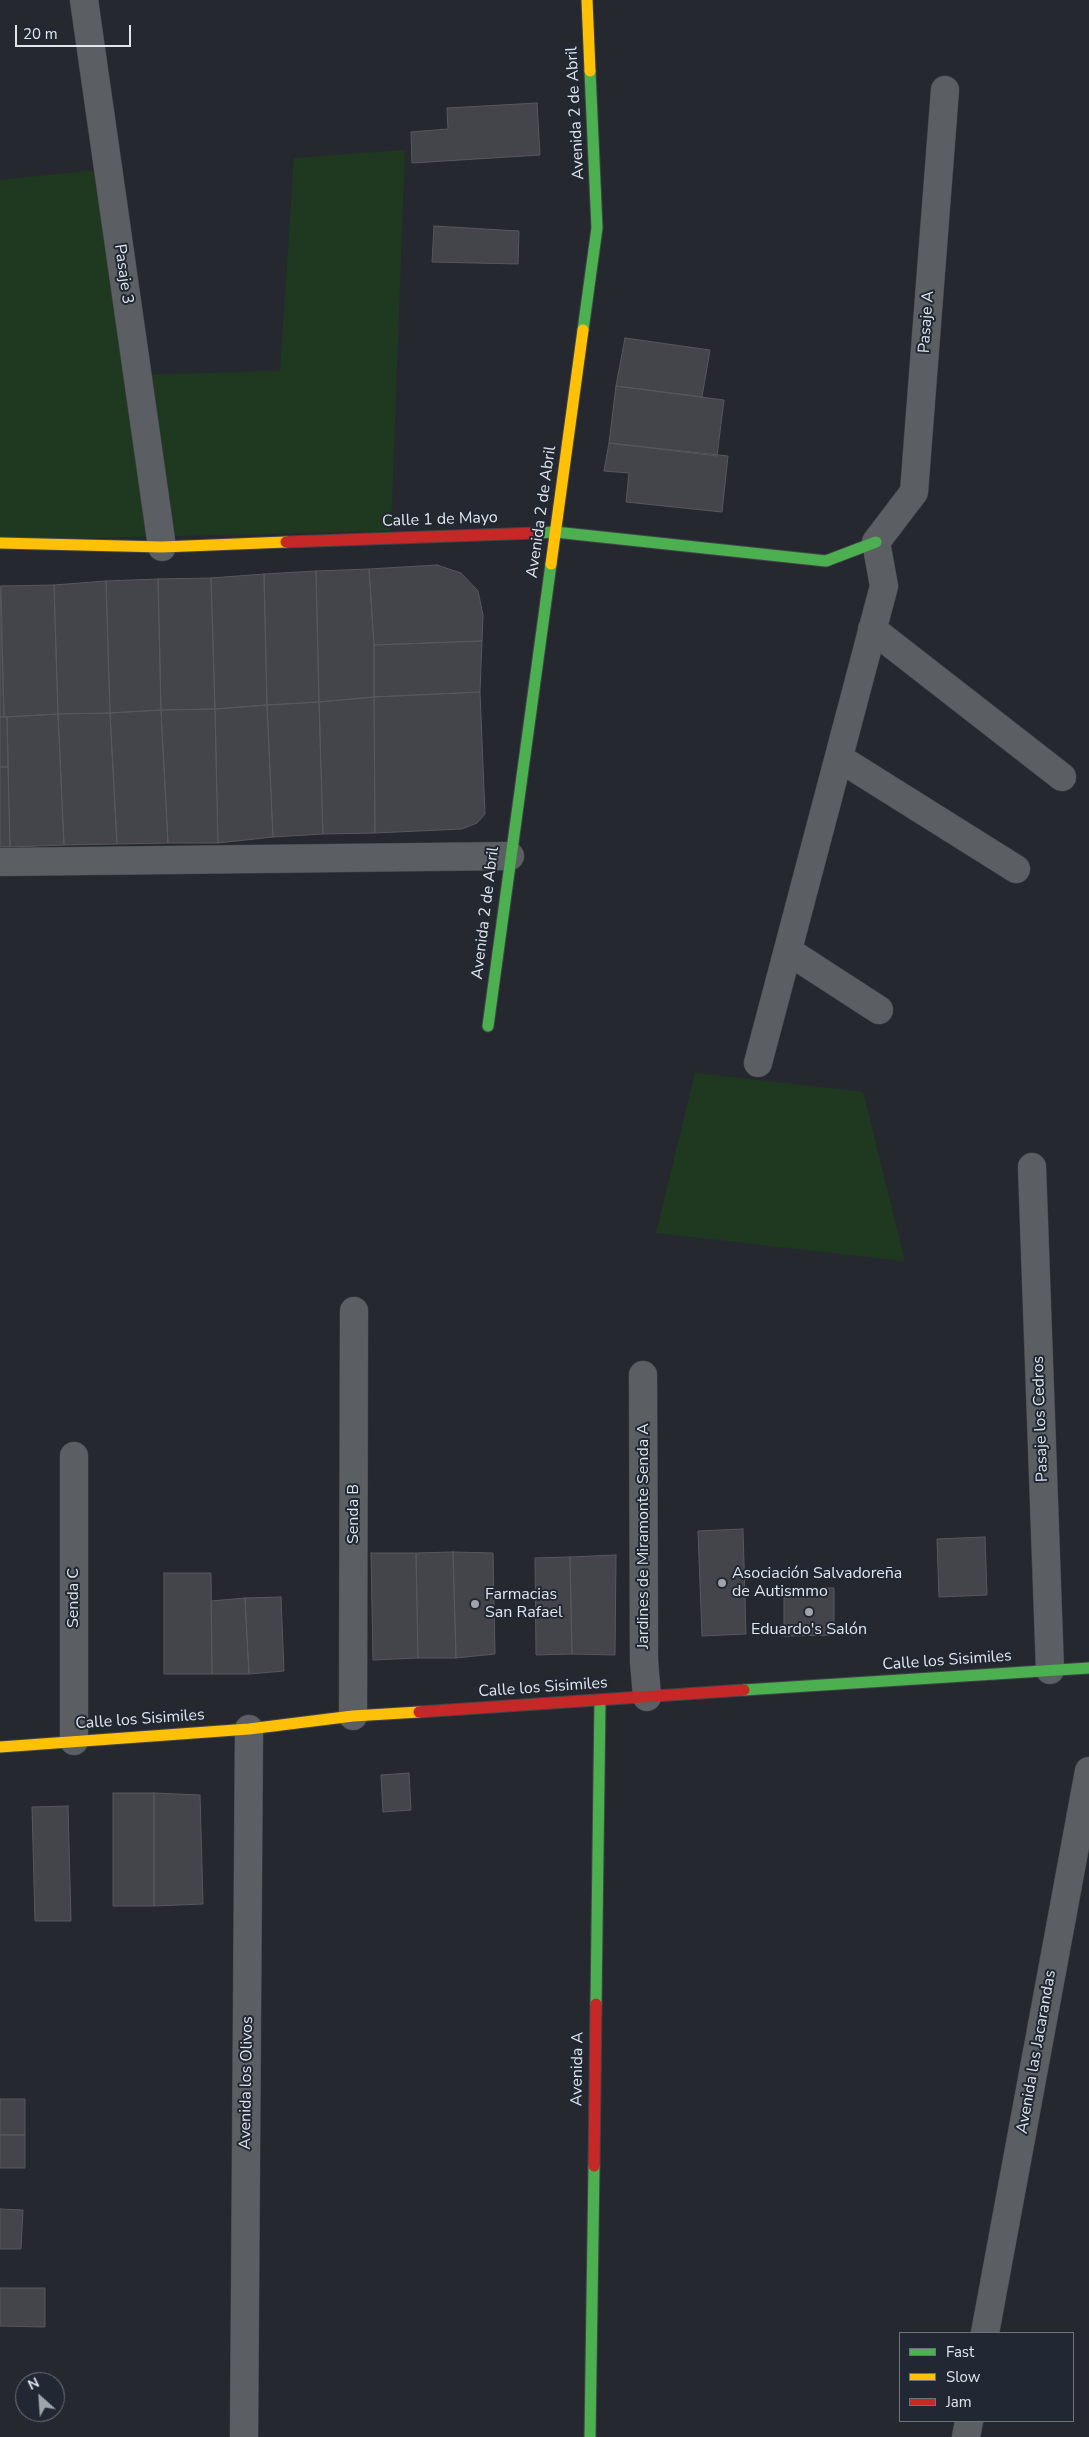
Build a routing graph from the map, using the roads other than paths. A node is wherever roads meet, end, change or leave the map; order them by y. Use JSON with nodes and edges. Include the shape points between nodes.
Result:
{"nodes":[{"id":1,"x":84,"y":0,"type":"edge"},
{"id":2,"x":587,"y":0,"type":"edge"},
{"id":3,"x":945,"y":90,"type":"dead end"},
{"id":4,"x":555,"y":532,"type":"junction"},
{"id":5,"x":876,"y":542,"type":"junction"},
{"id":6,"x":0,"y":543,"type":"edge"},
{"id":7,"x":162,"y":547,"type":"junction"},
{"id":8,"x":872,"y":629,"type":"junction"},
{"id":9,"x":839,"y":758,"type":"junction"},
{"id":10,"x":1062,"y":777,"type":"dead end"},
{"id":11,"x":510,"y":856,"type":"junction"},
{"id":12,"x":0,"y":862,"type":"edge"},
{"id":13,"x":1016,"y":869,"type":"dead end"},
{"id":14,"x":788,"y":951,"type":"junction"},
{"id":15,"x":879,"y":1010,"type":"dead end"},
{"id":16,"x":488,"y":1026,"type":"dead end"},
{"id":17,"x":758,"y":1063,"type":"dead end"},
{"id":18,"x":1032,"y":1167,"type":"dead end"},
{"id":19,"x":354,"y":1311,"type":"dead end"},
{"id":20,"x":643,"y":1375,"type":"dead end"},
{"id":21,"x":74,"y":1456,"type":"dead end"},
{"id":22,"x":1089,"y":1668,"type":"edge"},
{"id":23,"x":1050,"y":1670,"type":"junction"},
{"id":24,"x":647,"y":1697,"type":"junction"},
{"id":25,"x":600,"y":1700,"type":"junction"},
{"id":26,"x":353,"y":1716,"type":"junction"},
{"id":27,"x":249,"y":1729,"type":"junction"},
{"id":28,"x":74,"y":1741,"type":"junction"},
{"id":29,"x":0,"y":1747,"type":"edge"},
{"id":30,"x":1089,"y":1771,"type":"edge"},
{"id":31,"x":985,"y":2332,"type":"edge"},
{"id":32,"x":969,"y":2422,"type":"edge"},
{"id":33,"x":244,"y":2437,"type":"edge"},
{"id":34,"x":590,"y":2437,"type":"edge"},
{"id":35,"x":966,"y":2437,"type":"edge"}],
"edges":[{"from":1,"to":7,"type":"street","name":"Pasaje 3"},
{"from":2,"to":4,"type":"street","name":"Avenida 2 de Abril","via":[[597,228]]},
{"from":3,"to":5,"type":"street","name":"Pasaje A","via":[[914,492]]},
{"from":4,"to":5,"type":"street","name":"Calle 1 de Mayo","via":[[826,561]]},
{"from":4,"to":7,"type":"street","name":"Calle 1 de Mayo"},
{"from":4,"to":11,"type":"street","name":"Avenida 2 de Abril"},
{"from":5,"to":8,"type":"street","via":[[884,586]]},
{"from":6,"to":7,"type":"street","name":"Calle 1 de Mayo"},
{"from":8,"to":9,"type":"street"},
{"from":8,"to":10,"type":"street"},
{"from":9,"to":13,"type":"street"},
{"from":9,"to":14,"type":"street"},
{"from":11,"to":12,"type":"street"},
{"from":11,"to":16,"type":"street","name":"Avenida 2 de Abril"},
{"from":14,"to":15,"type":"street"},
{"from":14,"to":17,"type":"street"},
{"from":18,"to":23,"type":"street","name":"Pasaje los Cedros"},
{"from":19,"to":26,"type":"street","name":"Senda B"},
{"from":20,"to":24,"type":"street","name":"Jardines de Miramonte Senda A","via":[[644,1661]]},
{"from":21,"to":28,"type":"street","name":"Senda C"},
{"from":22,"to":23,"type":"street","name":"Calle los Sisimiles"},
{"from":23,"to":24,"type":"street","name":"Calle los Sisimiles"},
{"from":24,"to":25,"type":"street","name":"Calle los Sisimiles"},
{"from":25,"to":26,"type":"street","name":"Calle los Sisimiles"},
{"from":25,"to":34,"type":"street","name":"Avenida A"},
{"from":26,"to":27,"type":"street","name":"Calle los Sisimiles"},
{"from":27,"to":28,"type":"street","name":"Calle los Sisimiles"},
{"from":27,"to":33,"type":"street","name":"Avenida los Olivos"},
{"from":28,"to":29,"type":"street","name":"Calle los Sisimiles"},
{"from":30,"to":31,"type":"street","name":"Avenida las Jacarandas"},
{"from":32,"to":35,"type":"street"}]}
